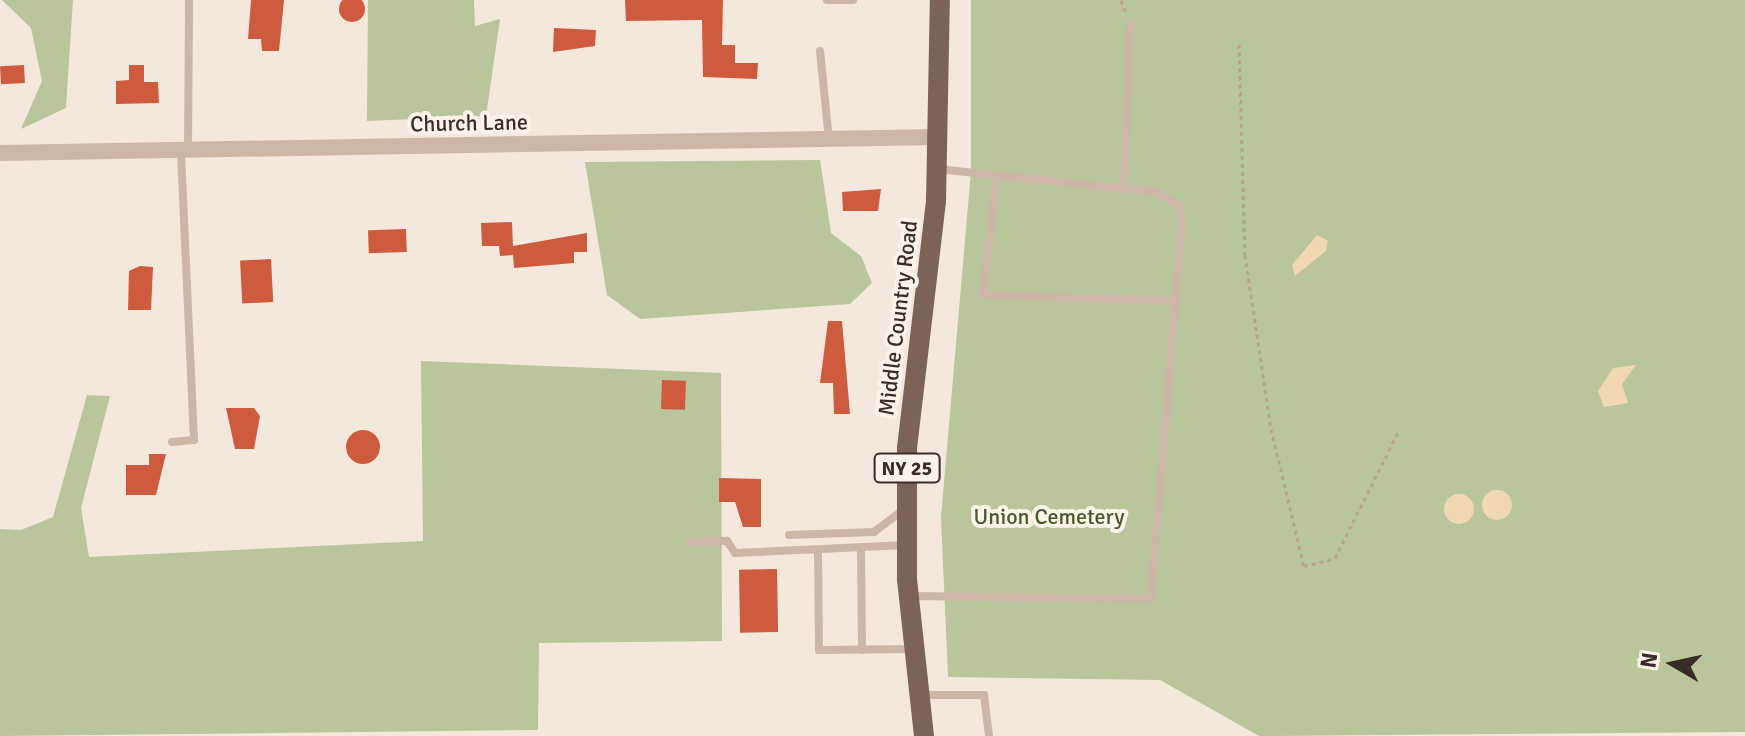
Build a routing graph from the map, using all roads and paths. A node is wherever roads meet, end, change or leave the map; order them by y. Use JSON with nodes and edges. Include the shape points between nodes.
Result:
{"nodes":[{"id":1,"x":189,"y":0,"type":"edge"},
{"id":2,"x":827,"y":0,"type":"edge"},
{"id":3,"x":853,"y":0,"type":"edge"},
{"id":4,"x":940,"y":0,"type":"edge"},
{"id":5,"x":1121,"y":0,"type":"edge"},
{"id":6,"x":1130,"y":25,"type":"joint"},
{"id":7,"x":1239,"y":44,"type":"dead end"},
{"id":8,"x":820,"y":51,"type":"dead end"},
{"id":9,"x":939,"y":137,"type":"junction"},
{"id":10,"x":829,"y":139,"type":"junction"},
{"id":11,"x":184,"y":150,"type":"junction"},
{"id":12,"x":0,"y":153,"type":"edge"},
{"id":13,"x":937,"y":169,"type":"junction"},
{"id":14,"x":997,"y":175,"type":"junction"},
{"id":15,"x":1124,"y":189,"type":"junction"},
{"id":16,"x":1175,"y":301,"type":"junction"},
{"id":17,"x":1398,"y":432,"type":"dead end"},
{"id":18,"x":172,"y":442,"type":"dead end"},
{"id":19,"x":906,"y":508,"type":"junction"},
{"id":20,"x":789,"y":535,"type":"dead end"},
{"id":21,"x":689,"y":542,"type":"dead end"},
{"id":22,"x":906,"y":545,"type":"junction"},
{"id":23,"x":818,"y":551,"type":"junction"},
{"id":24,"x":861,"y":551,"type":"junction"},
{"id":25,"x":909,"y":596,"type":"junction"},
{"id":26,"x":914,"y":649,"type":"junction"},
{"id":27,"x":862,"y":650,"type":"junction"},
{"id":28,"x":919,"y":695,"type":"junction"},
{"id":29,"x":924,"y":736,"type":"edge"},
{"id":30,"x":989,"y":736,"type":"edge"}],
"edges":[{"from":1,"to":11,"type":"lane"},
{"from":2,"to":3,"type":"lane"},
{"from":4,"to":9,"type":"main road","name":"Middle Country Road","number":"NY 25"},
{"from":5,"to":6,"type":"path"},
{"from":6,"to":15,"type":"lane"},
{"from":7,"to":17,"type":"path","via":[[1245,255],[1271,429],[1304,566],[1335,558]]},
{"from":8,"to":10,"type":"lane"},
{"from":9,"to":10,"type":"street","name":"Church Lane"},
{"from":9,"to":13,"type":"main road","name":"Middle Country Road","number":"NY 25"},
{"from":10,"to":11,"type":"street","name":"Church Lane"},
{"from":11,"to":12,"type":"street","name":"Church Lane"},
{"from":11,"to":18,"type":"lane","via":[[194,440]]},
{"from":13,"to":14,"type":"lane"},
{"from":13,"to":19,"type":"main road","name":"Middle Country Road","number":"NY 25"},
{"from":14,"to":15,"type":"lane"},
{"from":14,"to":16,"type":"lane","via":[[983,295]]},
{"from":15,"to":16,"type":"lane","via":[[1156,192],[1179,205]]},
{"from":16,"to":25,"type":"lane","via":[[1151,599]]},
{"from":19,"to":20,"type":"lane","via":[[874,532]]},
{"from":19,"to":22,"type":"main road","name":"Middle Country Road","number":"NY 25"},
{"from":21,"to":23,"type":"lane","via":[[727,541],[735,553]]},
{"from":22,"to":24,"type":"lane"},
{"from":22,"to":25,"type":"main road","name":"Middle Country Road","number":"NY 25"},
{"from":23,"to":24,"type":"lane"},
{"from":23,"to":27,"type":"lane","via":[[819,650]]},
{"from":24,"to":27,"type":"lane"},
{"from":25,"to":26,"type":"main road","name":"Middle Country Road","number":"NY 25"},
{"from":26,"to":27,"type":"lane"},
{"from":26,"to":28,"type":"main road","name":"Middle Country Road","number":"NY 25"},
{"from":28,"to":29,"type":"main road","name":"Middle Country Road","number":"NY 25"},
{"from":28,"to":30,"type":"lane","via":[[984,695]]}]}
